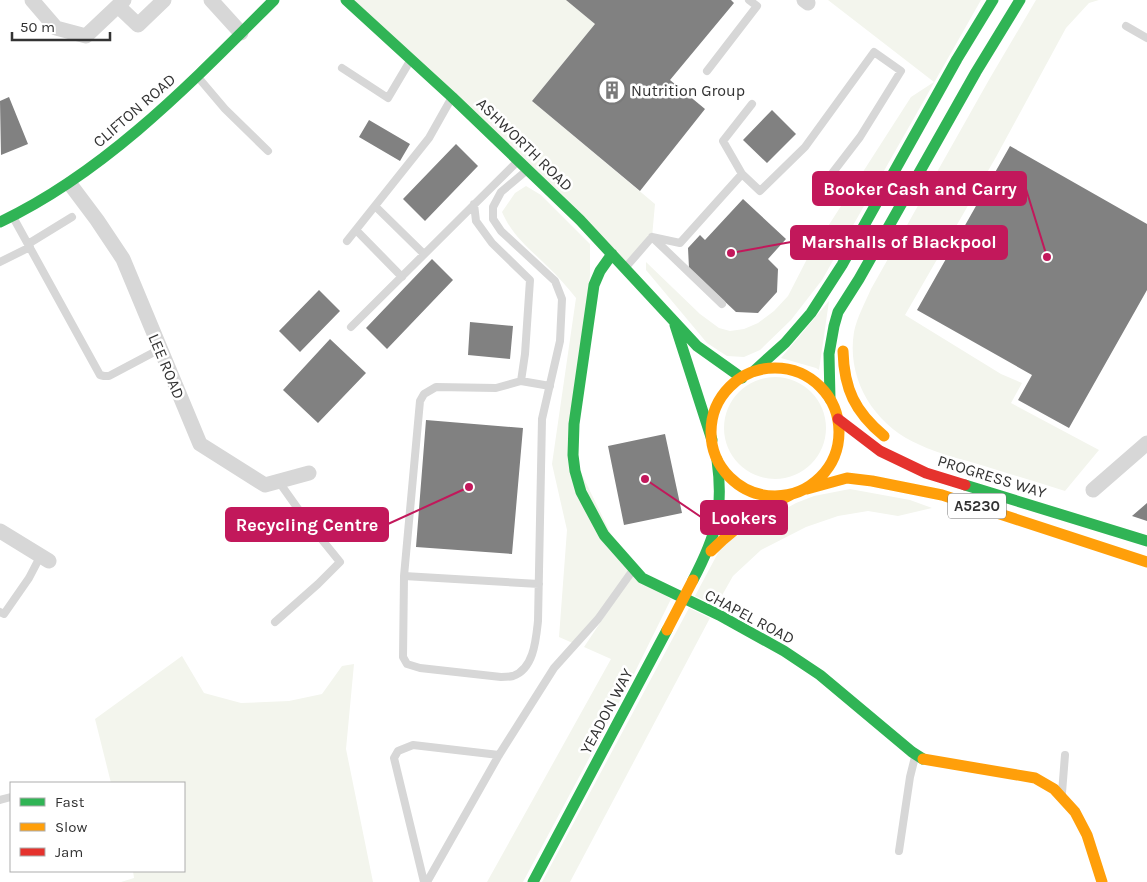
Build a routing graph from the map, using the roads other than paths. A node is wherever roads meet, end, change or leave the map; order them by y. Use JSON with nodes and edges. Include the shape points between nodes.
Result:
{"nodes":[{"id":1,"x":32,"y":0,"type":"edge"},
{"id":2,"x":164,"y":0,"type":"edge"},
{"id":3,"x":212,"y":0,"type":"edge"},
{"id":4,"x":274,"y":0,"type":"edge"},
{"id":5,"x":346,"y":0,"type":"edge"},
{"id":6,"x":749,"y":0,"type":"edge"},
{"id":7,"x":993,"y":0,"type":"edge"},
{"id":8,"x":1020,"y":0,"type":"edge"},
{"id":9,"x":121,"y":3,"type":"edge"},
{"id":10,"x":1126,"y":26,"type":"dead end"},
{"id":11,"x":241,"y":33,"type":"junction"},
{"id":12,"x":1147,"y":38,"type":"edge"},
{"id":13,"x":410,"y":60,"type":"junction"},
{"id":14,"x":342,"y":68,"type":"dead end"},
{"id":15,"x":707,"y":71,"type":"dead end"},
{"id":16,"x":197,"y":76,"type":"junction"},
{"id":17,"x":452,"y":97,"type":"junction"},
{"id":18,"x":752,"y":104,"type":"dead end"},
{"id":19,"x":268,"y":151,"type":"dead end"},
{"id":20,"x":519,"y":161,"type":"junction"},
{"id":21,"x":528,"y":169,"type":"junction"},
{"id":22,"x":742,"y":174,"type":"junction"},
{"id":23,"x":70,"y":184,"type":"junction"},
{"id":24,"x":816,"y":193,"type":"dead end"},
{"id":25,"x":474,"y":204,"type":"junction"},
{"id":26,"x":375,"y":206,"type":"junction"},
{"id":27,"x":14,"y":217,"type":"junction"},
{"id":28,"x":72,"y":217,"type":"dead end"},
{"id":29,"x":0,"y":222,"type":"edge"},
{"id":30,"x":356,"y":230,"type":"junction"},
{"id":31,"x":652,"y":237,"type":"junction"},
{"id":32,"x":347,"y":240,"type":"dead end"},
{"id":33,"x":29,"y":245,"type":"junction"},
{"id":34,"x":424,"y":254,"type":"junction"},
{"id":35,"x":612,"y":254,"type":"junction"},
{"id":36,"x":0,"y":262,"type":"edge"},
{"id":37,"x":625,"y":268,"type":"junction"},
{"id":38,"x":402,"y":276,"type":"junction"},
{"id":39,"x":859,"y":279,"type":"junction"},
{"id":40,"x":722,"y":304,"type":"dead end"},
{"id":41,"x":849,"y":314,"type":"dead end"},
{"id":42,"x":674,"y":320,"type":"junction"},
{"id":43,"x":351,"y":326,"type":"dead end"},
{"id":44,"x":844,"y":338,"type":"dead end"},
{"id":45,"x":160,"y":349,"type":"junction"},
{"id":46,"x":754,"y":371,"type":"junction"},
{"id":47,"x":742,"y":378,"type":"junction"},
{"id":48,"x":521,"y":382,"type":"junction"},
{"id":49,"x":550,"y":386,"type":"junction"},
{"id":50,"x":830,"y":398,"type":"junction"},
{"id":51,"x":838,"y":419,"type":"junction"},
{"id":52,"x":712,"y":440,"type":"junction"},
{"id":53,"x":1147,"y":443,"type":"edge"},
{"id":54,"x":717,"y":460,"type":"junction"},
{"id":55,"x":309,"y":473,"type":"dead end"},
{"id":56,"x":949,"y":480,"type":"junction"},
{"id":57,"x":279,"y":482,"type":"junction"},
{"id":58,"x":803,"y":490,"type":"junction"},
{"id":59,"x":1093,"y":490,"type":"dead end"},
{"id":60,"x":792,"y":494,"type":"junction"},
{"id":61,"x":0,"y":531,"type":"edge"},
{"id":62,"x":1147,"y":540,"type":"edge"},
{"id":63,"x":707,"y":555,"type":"junction"},
{"id":64,"x":45,"y":558,"type":"joint"},
{"id":65,"x":1147,"y":562,"type":"edge"},
{"id":66,"x":633,"y":570,"type":"junction"},
{"id":67,"x":404,"y":576,"type":"junction"},
{"id":68,"x":539,"y":584,"type":"junction"},
{"id":69,"x":0,"y":612,"type":"edge"},
{"id":70,"x":275,"y":622,"type":"dead end"},
{"id":71,"x":499,"y":755,"type":"junction"},
{"id":72,"x":916,"y":755,"type":"junction"},
{"id":73,"x":1065,"y":755,"type":"dead end"},
{"id":74,"x":1062,"y":797,"type":"junction"},
{"id":75,"x":899,"y":851,"type":"dead end"},
{"id":76,"x":425,"y":882,"type":"edge"},
{"id":77,"x":534,"y":882,"type":"edge"},
{"id":78,"x":1102,"y":882,"type":"edge"}],
"edges":[{"from":1,"to":9,"type":"street","via":[[56,28],[86,36]]},
{"from":2,"to":9,"type":"street","via":[[138,26]]},
{"from":3,"to":11,"type":"street"},
{"from":4,"to":11,"type":"street","name":"CLIFTON ROAD"},
{"from":5,"to":13,"type":"street","name":"ASHWORTH ROAD"},
{"from":6,"to":15,"type":"lane","via":[[757,6]]},
{"from":7,"to":46,"type":"street","number":"A5230","via":[[836,273],[786,343]]},
{"from":8,"to":39,"type":"street","number":"A5230"},
{"from":10,"to":12,"type":"lane"},
{"from":11,"to":16,"type":"street","name":"CLIFTON ROAD"},
{"from":13,"to":14,"type":"lane","via":[[388,98]]},
{"from":13,"to":17,"type":"street","name":"ASHWORTH ROAD"},
{"from":16,"to":19,"type":"lane"},
{"from":16,"to":23,"type":"street","name":"CLIFTON ROAD","via":[[105,158]]},
{"from":17,"to":20,"type":"street","name":"ASHWORTH ROAD"},
{"from":17,"to":26,"type":"lane","via":[[429,138]]},
{"from":18,"to":22,"type":"lane","via":[[722,140]]},
{"from":20,"to":21,"type":"street","name":"ASHWORTH ROAD"},
{"from":20,"to":25,"type":"lane"},
{"from":21,"to":35,"type":"street","name":"ASHWORTH ROAD"},
{"from":21,"to":49,"type":"lane","via":[[501,192],[493,206],[493,219],[555,281],[562,299],[560,341]]},
{"from":22,"to":24,"type":"lane","via":[[760,191],[805,147],[874,52],[901,71],[860,137]]},
{"from":22,"to":31,"type":"lane","via":[[680,243]]},
{"from":23,"to":27,"type":"street","name":"CLIFTON ROAD"},
{"from":23,"to":45,"type":"street","name":"LEE ROAD","via":[[123,259]]},
{"from":25,"to":34,"type":"lane"},
{"from":25,"to":48,"type":"lane","via":[[476,221],[486,236],[530,280]]},
{"from":26,"to":30,"type":"lane"},
{"from":26,"to":34,"type":"lane"},
{"from":27,"to":29,"type":"street","name":"CLIFTON ROAD"},
{"from":27,"to":33,"type":"lane"},
{"from":28,"to":33,"type":"lane"},
{"from":30,"to":32,"type":"lane"},
{"from":30,"to":38,"type":"lane"},
{"from":31,"to":37,"type":"lane"},
{"from":31,"to":40,"type":"lane"},
{"from":33,"to":36,"type":"lane"},
{"from":33,"to":45,"type":"lane","via":[[100,374],[109,376]]},
{"from":34,"to":38,"type":"lane"},
{"from":35,"to":37,"type":"street","name":"ASHWORTH ROAD"},
{"from":35,"to":66,"type":"street","name":"CHAPEL ROAD","via":[[594,285],[574,424],[575,471],[581,492],[604,535]]},
{"from":37,"to":42,"type":"street","name":"ASHWORTH ROAD"},
{"from":38,"to":43,"type":"lane"},
{"from":39,"to":41,"type":"street","number":"A5230"},
{"from":39,"to":50,"type":"street","number":"A5230","via":[[838,312],[834,326],[829,354]]},
{"from":42,"to":47,"type":"street","name":"ASHWORTH ROAD","via":[[698,346]]},
{"from":42,"to":52,"type":"street","name":"ASHWORTH ROAD"},
{"from":44,"to":56,"type":"street","number":"A5230","via":[[844,372],[858,412],[895,445]]},
{"from":45,"to":57,"type":"street","name":"LEE ROAD","via":[[200,444],[265,486]]},
{"from":46,"to":47,"type":"street","number":"A5230"},
{"from":46,"to":50,"type":"street","number":"A5230","via":[[776,368],[797,372],[816,382]]},
{"from":47,"to":52,"type":"street","number":"A5230","via":[[726,391],[717,406],[712,422]]},
{"from":48,"to":49,"type":"lane"},
{"from":48,"to":67,"type":"lane","via":[[496,388],[436,387],[424,394],[420,401]]},
{"from":49,"to":68,"type":"lane","via":[[542,419]]},
{"from":50,"to":51,"type":"street","number":"A5230"},
{"from":51,"to":56,"type":"street","name":"PROGRESS WAY","number":"A5230","via":[[880,451],[926,474]]},
{"from":51,"to":58,"type":"street","number":"A5230","via":[[838,450],[821,477]]},
{"from":52,"to":54,"type":"street","number":"A5230"},
{"from":53,"to":59,"type":"street"},
{"from":54,"to":60,"type":"street","number":"A5230","via":[[730,478],[748,490],[770,496]]},
{"from":54,"to":63,"type":"street","name":"YEADON WAY","via":[[722,500],[717,528]]},
{"from":55,"to":57,"type":"street","name":"LEE ROAD"},
{"from":56,"to":62,"type":"street","name":"PROGRESS WAY","number":"A5230"},
{"from":57,"to":70,"type":"lane","via":[[340,562]]},
{"from":58,"to":60,"type":"street","number":"A5230"},
{"from":58,"to":65,"type":"street","name":"PROGRESS WAY","number":"A5230","via":[[847,478],[942,495]]},
{"from":60,"to":63,"type":"street","name":"YEADON WAY","via":[[739,525]]},
{"from":61,"to":64,"type":"street"},
{"from":63,"to":77,"type":"street","name":"YEADON WAY","bridge":true},
{"from":64,"to":69,"type":"lane","via":[[4,614]]},
{"from":66,"to":71,"type":"lane","via":[[598,619],[554,668]]},
{"from":66,"to":72,"type":"street","name":"CHAPEL ROAD","via":[[651,584],[719,615],[820,675]]},
{"from":67,"to":68,"type":"lane"},
{"from":67,"to":68,"type":"lane","via":[[403,657],[407,664],[500,677],[514,676],[527,665],[535,645]]},
{"from":71,"to":76,"type":"lane"},
{"from":71,"to":76,"type":"lane","via":[[413,745],[398,751],[394,758]]},
{"from":72,"to":74,"type":"street","name":"CHAPEL ROAD","via":[[936,763],[1035,778]]},
{"from":72,"to":75,"type":"lane"},
{"from":73,"to":74,"type":"lane"},
{"from":74,"to":78,"type":"street","name":"CHAPEL ROAD","via":[[1075,812],[1087,835]]}]}
